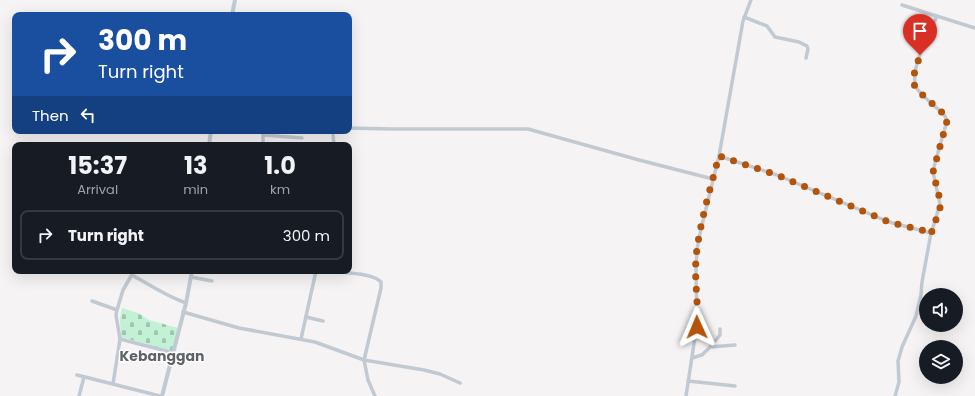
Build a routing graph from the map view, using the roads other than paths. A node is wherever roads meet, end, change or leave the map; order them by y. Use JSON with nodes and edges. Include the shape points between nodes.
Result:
{"nodes":[{"id":1,"x":235,"y":0,"type":"edge"},
{"id":2,"x":751,"y":0,"type":"edge"},
{"id":3,"x":902,"y":5,"type":"dead end"},
{"id":4,"x":233,"y":12,"type":"edge"},
{"id":5,"x":744,"y":16,"type":"junction"},
{"id":6,"x":937,"y":16,"type":"junction"},
{"id":7,"x":975,"y":28,"type":"edge"},
{"id":8,"x":806,"y":58,"type":"dead end"},
{"id":9,"x":352,"y":128,"type":"edge"},
{"id":10,"x":271,"y":134,"type":"edge"},
{"id":11,"x":333,"y":135,"type":"dead end"},
{"id":12,"x":302,"y":138,"type":"dead end"},
{"id":13,"x":334,"y":142,"type":"edge"},
{"id":14,"x":719,"y":156,"type":"junction"},
{"id":15,"x":713,"y":179,"type":"junction"},
{"id":16,"x":931,"y":234,"type":"junction"},
{"id":17,"x":352,"y":273,"type":"edge"},
{"id":18,"x":132,"y":274,"type":"edge"},
{"id":19,"x":134,"y":274,"type":"edge"},
{"id":20,"x":192,"y":274,"type":"edge"},
{"id":21,"x":315,"y":274,"type":"edge"},
{"id":22,"x":191,"y":277,"type":"junction"},
{"id":23,"x":212,"y":281,"type":"dead end"},
{"id":24,"x":92,"y":301,"type":"dead end"},
{"id":25,"x":186,"y":303,"type":"junction"},
{"id":26,"x":117,"y":310,"type":"junction"},
{"id":27,"x":183,"y":312,"type":"junction"},
{"id":28,"x":306,"y":318,"type":"junction"},
{"id":29,"x":323,"y":321,"type":"dead end"},
{"id":30,"x":720,"y":329,"type":"dead end"},
{"id":31,"x":120,"y":339,"type":"junction"},
{"id":32,"x":302,"y":339,"type":"junction"},
{"id":33,"x":735,"y":345,"type":"dead end"},
{"id":34,"x":710,"y":347,"type":"junction"},
{"id":35,"x":174,"y":353,"type":"junction"},
{"id":36,"x":692,"y":358,"type":"junction"},
{"id":37,"x":364,"y":360,"type":"junction"},
{"id":38,"x":77,"y":375,"type":"dead end"},
{"id":39,"x":84,"y":377,"type":"junction"},
{"id":40,"x":688,"y":381,"type":"junction"},
{"id":41,"x":460,"y":383,"type":"dead end"},
{"id":42,"x":113,"y":384,"type":"junction"},
{"id":43,"x":735,"y":386,"type":"dead end"},
{"id":44,"x":79,"y":396,"type":"edge"},
{"id":45,"x":161,"y":396,"type":"edge"},
{"id":46,"x":375,"y":396,"type":"edge"},
{"id":47,"x":686,"y":396,"type":"edge"},
{"id":48,"x":896,"y":396,"type":"edge"}],
"edges":[{"from":1,"to":4,"type":"street"},
{"from":2,"to":5,"type":"street"},
{"from":3,"to":6,"type":"street"},
{"from":5,"to":8,"type":"street","via":[[767,26],[775,37],[807,46]]},
{"from":5,"to":14,"type":"street"},
{"from":6,"to":7,"type":"street"},
{"from":6,"to":16,"type":"street","via":[[920,55],[914,83],[918,90],[946,116],[947,121],[933,172],[940,208]]},
{"from":9,"to":15,"type":"street","via":[[532,129]]},
{"from":10,"to":12,"type":"street"},
{"from":11,"to":13,"type":"street"},
{"from":14,"to":15,"type":"street"},
{"from":14,"to":16,"type":"street","via":[[777,175],[889,222]]},
{"from":15,"to":36,"type":"street","via":[[697,249],[697,324]]},
{"from":16,"to":48,"type":"street","via":[[916,316],[898,361],[899,382]]},
{"from":17,"to":37,"type":"street","via":[[376,277],[381,282]]},
{"from":18,"to":26,"type":"street","via":[[123,290]]},
{"from":19,"to":25,"type":"street","via":[[157,291]]},
{"from":20,"to":22,"type":"street"},
{"from":21,"to":28,"type":"street"},
{"from":22,"to":23,"type":"street"},
{"from":22,"to":25,"type":"street"},
{"from":24,"to":26,"type":"street"},
{"from":25,"to":27,"type":"street"},
{"from":26,"to":31,"type":"street"},
{"from":27,"to":32,"type":"street","via":[[239,328]]},
{"from":27,"to":35,"type":"street"},
{"from":28,"to":29,"type":"street"},
{"from":28,"to":32,"type":"street"},
{"from":30,"to":34,"type":"street","via":[[720,335]]},
{"from":31,"to":35,"type":"street"},
{"from":31,"to":42,"type":"street"},
{"from":32,"to":37,"type":"street"},
{"from":33,"to":34,"type":"street"},
{"from":34,"to":36,"type":"street","via":[[702,355]]},
{"from":35,"to":45,"type":"street"},
{"from":36,"to":40,"type":"street"},
{"from":37,"to":41,"type":"street","via":[[424,370]]},
{"from":37,"to":46,"type":"street","via":[[368,380]]},
{"from":38,"to":39,"type":"street"},
{"from":39,"to":42,"type":"street"},
{"from":39,"to":44,"type":"street"},
{"from":40,"to":43,"type":"street"},
{"from":40,"to":47,"type":"street"},
{"from":42,"to":45,"type":"street"}]}
